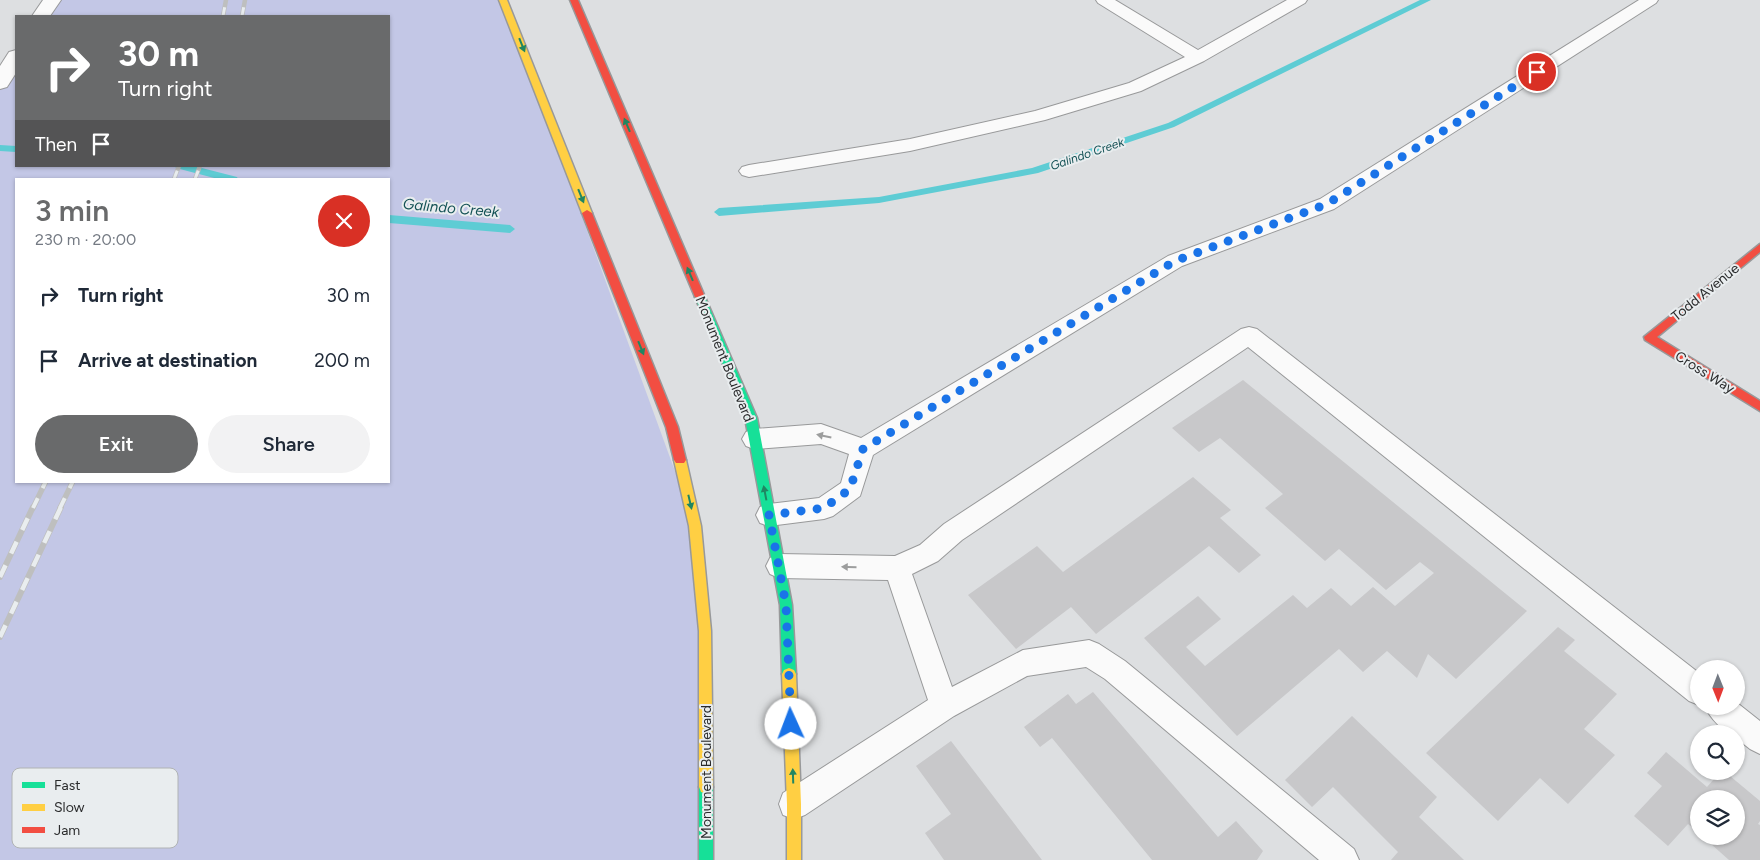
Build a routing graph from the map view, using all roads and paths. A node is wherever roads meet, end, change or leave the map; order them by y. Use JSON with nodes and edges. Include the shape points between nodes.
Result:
{"nodes":[{"id":1,"x":52,"y":0,"type":"edge"},
{"id":2,"x":503,"y":0,"type":"edge"},
{"id":3,"x":574,"y":0,"type":"edge"},
{"id":4,"x":1104,"y":0,"type":"edge"},
{"id":5,"x":1299,"y":0,"type":"edge"},
{"id":6,"x":1650,"y":0,"type":"edge"},
{"id":7,"x":42,"y":15,"type":"edge"},
{"id":8,"x":1198,"y":57,"type":"junction"},
{"id":9,"x":15,"y":58,"type":"edge"},
{"id":10,"x":0,"y":83,"type":"edge"},
{"id":11,"x":749,"y":171,"type":"dead end"},
{"id":12,"x":1760,"y":246,"type":"edge"},
{"id":13,"x":1649,"y":337,"type":"joint"},
{"id":14,"x":1760,"y":407,"type":"edge"},
{"id":15,"x":754,"y":439,"type":"junction"},
{"id":16,"x":863,"y":449,"type":"junction"},
{"id":17,"x":769,"y":515,"type":"junction"},
{"id":18,"x":779,"y":566,"type":"junction"},
{"id":19,"x":897,"y":568,"type":"junction"},
{"id":20,"x":1690,"y":683,"type":"edge"},
{"id":21,"x":944,"y":706,"type":"junction"},
{"id":22,"x":1730,"y":715,"type":"edge"},
{"id":23,"x":1760,"y":739,"type":"edge"},
{"id":24,"x":794,"y":804,"type":"junction"},
{"id":25,"x":706,"y":860,"type":"edge"},
{"id":26,"x":794,"y":860,"type":"edge"},
{"id":27,"x":1343,"y":860,"type":"edge"}],
"edges":[{"from":1,"to":7,"type":"street"},
{"from":2,"to":25,"type":"main road","name":"Monument Boulevard","one_way":true,"via":[[672,427],[695,526],[705,631]]},
{"from":15,"to":3,"type":"main road","name":"Monument Boulevard","one_way":true,"via":[[750,418]]},
{"from":4,"to":8,"type":"lane"},
{"from":5,"to":8,"type":"lane"},
{"from":6,"to":16,"type":"lane","via":[[1327,204],[1175,261]]},
{"from":8,"to":11,"type":"lane","via":[[1135,87],[1039,116],[910,145]]},
{"from":9,"to":10,"type":"street"},
{"from":12,"to":13,"type":"main road","name":"Todd Avenue"},
{"from":13,"to":14,"type":"main road","name":"Cross Way"},
{"from":16,"to":15,"type":"lane","one_way":true,"via":[[822,434]]},
{"from":17,"to":15,"type":"main road","name":"Monument Boulevard","one_way":true},
{"from":16,"to":17,"type":"lane","via":[[850,489],[824,508]]},
{"from":17,"to":18,"type":"main road","name":"Monument Boulevard"},
{"from":19,"to":18,"type":"lane","one_way":true},
{"from":24,"to":18,"type":"main road","name":"Monument Boulevard","one_way":true,"via":[[786,605]]},
{"from":19,"to":20,"type":"lane","via":[[928,553],[953,532],[1248,335]]},
{"from":19,"to":21,"type":"lane"},
{"from":21,"to":24,"type":"lane"},
{"from":21,"to":27,"type":"lane","via":[[1023,663],[1089,653],[1115,670]]},
{"from":22,"to":23,"type":"lane"},
{"from":24,"to":26,"type":"main road","name":"Monument Boulevard"}]}
